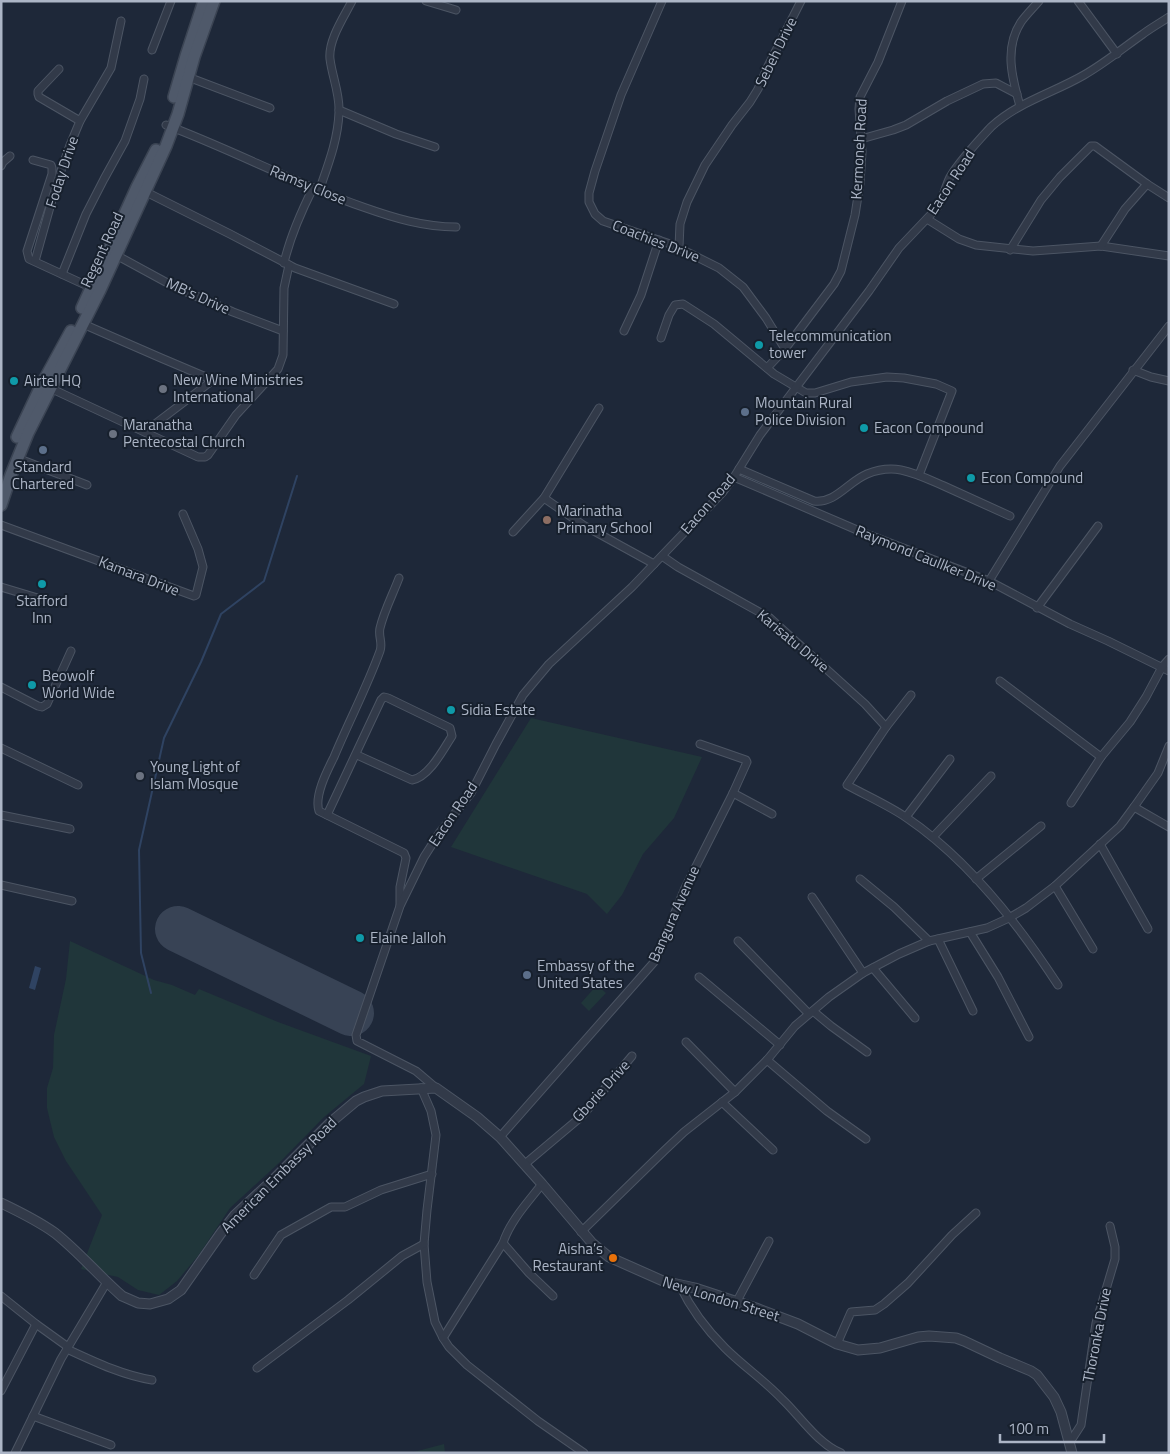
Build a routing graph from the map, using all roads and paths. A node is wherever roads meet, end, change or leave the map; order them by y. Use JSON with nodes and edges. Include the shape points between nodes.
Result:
{"nodes":[{"id":1,"x":171,"y":1,"type":"edge"},
{"id":2,"x":204,"y":1,"type":"edge"},
{"id":3,"x":214,"y":1,"type":"edge"},
{"id":4,"x":352,"y":1,"type":"edge"},
{"id":5,"x":426,"y":1,"type":"edge"},
{"id":6,"x":662,"y":1,"type":"edge"},
{"id":7,"x":801,"y":1,"type":"edge"},
{"id":8,"x":902,"y":1,"type":"edge"},
{"id":9,"x":1039,"y":1,"type":"edge"},
{"id":10,"x":1078,"y":1,"type":"edge"},
{"id":11,"x":456,"y":10,"type":"dead end"},
{"id":12,"x":1169,"y":17,"type":"edge"},
{"id":13,"x":122,"y":21,"type":"dead end"},
{"id":14,"x":201,"y":24,"type":"junction"},
{"id":15,"x":152,"y":50,"type":"dead end"},
{"id":16,"x":1117,"y":54,"type":"junction"},
{"id":17,"x":59,"y":70,"type":"dead end"},
{"id":18,"x":188,"y":77,"type":"junction"},
{"id":19,"x":144,"y":79,"type":"dead end"},
{"id":20,"x":1017,"y":94,"type":"junction"},
{"id":21,"x":1020,"y":106,"type":"junction"},
{"id":22,"x":270,"y":108,"type":"dead end"},
{"id":23,"x":339,"y":110,"type":"junction"},
{"id":24,"x":80,"y":121,"type":"junction"},
{"id":25,"x":169,"y":127,"type":"junction"},
{"id":26,"x":862,"y":140,"type":"junction"},
{"id":27,"x":435,"y":147,"type":"dead end"},
{"id":28,"x":10,"y":156,"type":"dead end"},
{"id":29,"x":33,"y":160,"type":"dead end"},
{"id":30,"x":1,"y":166,"type":"edge"},
{"id":31,"x":1146,"y":184,"type":"junction"},
{"id":32,"x":316,"y":189,"type":"junction"},
{"id":33,"x":141,"y":190,"type":"junction"},
{"id":34,"x":1169,"y":198,"type":"edge"},
{"id":35,"x":927,"y":219,"type":"junction"},
{"id":36,"x":456,"y":227,"type":"dead end"},
{"id":37,"x":659,"y":240,"type":"junction"},
{"id":38,"x":1101,"y":246,"type":"junction"},
{"id":39,"x":679,"y":247,"type":"junction"},
{"id":40,"x":1010,"y":250,"type":"junction"},
{"id":41,"x":116,"y":255,"type":"junction"},
{"id":42,"x":1169,"y":256,"type":"edge"},
{"id":43,"x":35,"y":261,"type":"junction"},
{"id":44,"x":287,"y":264,"type":"junction"},
{"id":45,"x":62,"y":274,"type":"junction"},
{"id":46,"x":95,"y":290,"type":"junction"},
{"id":47,"x":394,"y":304,"type":"dead end"},
{"id":48,"x":83,"y":324,"type":"junction"},
{"id":49,"x":1169,"y":326,"type":"edge"},
{"id":50,"x":283,"y":331,"type":"junction"},
{"id":51,"x":624,"y":331,"type":"dead end"},
{"id":52,"x":661,"y":338,"type":"dead end"},
{"id":53,"x":785,"y":349,"type":"junction"},
{"id":54,"x":767,"y":368,"type":"junction"},
{"id":55,"x":1133,"y":370,"type":"junction"},
{"id":56,"x":1169,"y":381,"type":"edge"},
{"id":57,"x":796,"y":387,"type":"junction"},
{"id":58,"x":50,"y":388,"type":"junction"},
{"id":59,"x":599,"y":408,"type":"dead end"},
{"id":60,"x":28,"y":424,"type":"junction"},
{"id":61,"x":151,"y":427,"type":"dead end"},
{"id":62,"x":17,"y":458,"type":"junction"},
{"id":63,"x":739,"y":469,"type":"junction"},
{"id":64,"x":919,"y":476,"type":"junction"},
{"id":65,"x":734,"y":478,"type":"junction"},
{"id":66,"x":3,"y":485,"type":"edge"},
{"id":67,"x":87,"y":485,"type":"dead end"},
{"id":68,"x":544,"y":498,"type":"junction"},
{"id":69,"x":1,"y":505,"type":"edge"},
{"id":70,"x":183,"y":514,"type":"dead end"},
{"id":71,"x":1010,"y":516,"type":"dead end"},
{"id":72,"x":1,"y":525,"type":"edge"},
{"id":73,"x":1098,"y":526,"type":"dead end"},
{"id":74,"x":513,"y":532,"type":"dead end"},
{"id":75,"x":662,"y":556,"type":"junction"},
{"id":76,"x":654,"y":564,"type":"junction"},
{"id":77,"x":399,"y":578,"type":"dead end"},
{"id":78,"x":989,"y":581,"type":"junction"},
{"id":79,"x":1,"y":587,"type":"edge"},
{"id":80,"x":51,"y":602,"type":"dead end"},
{"id":81,"x":1037,"y":608,"type":"junction"},
{"id":82,"x":71,"y":651,"type":"dead end"},
{"id":83,"x":1169,"y":659,"type":"edge"},
{"id":84,"x":1165,"y":669,"type":"edge"},
{"id":85,"x":1000,"y":681,"type":"dead end"},
{"id":86,"x":1,"y":687,"type":"edge"},
{"id":87,"x":911,"y":695,"type":"dead end"},
{"id":88,"x":886,"y":727,"type":"junction"},
{"id":89,"x":700,"y":744,"type":"dead end"},
{"id":90,"x":1169,"y":746,"type":"edge"},
{"id":91,"x":1,"y":748,"type":"edge"},
{"id":92,"x":356,"y":754,"type":"junction"},
{"id":93,"x":1101,"y":757,"type":"junction"},
{"id":94,"x":950,"y":759,"type":"dead end"},
{"id":95,"x":992,"y":776,"type":"dead end"},
{"id":96,"x":78,"y":785,"type":"dead end"},
{"id":97,"x":733,"y":793,"type":"junction"},
{"id":98,"x":1071,"y":803,"type":"dead end"},
{"id":99,"x":1134,"y":807,"type":"junction"},
{"id":100,"x":772,"y":814,"type":"dead end"},
{"id":101,"x":1,"y":815,"type":"edge"},
{"id":102,"x":327,"y":815,"type":"junction"},
{"id":103,"x":906,"y":817,"type":"junction"},
{"id":104,"x":1041,"y":826,"type":"dead end"},
{"id":105,"x":1169,"y":827,"type":"edge"},
{"id":106,"x":70,"y":829,"type":"dead end"},
{"id":107,"x":934,"y":837,"type":"junction"},
{"id":108,"x":1100,"y":844,"type":"junction"},
{"id":109,"x":976,"y":878,"type":"junction"},
{"id":110,"x":860,"y":879,"type":"dead end"},
{"id":111,"x":1,"y":885,"type":"edge"},
{"id":112,"x":1055,"y":886,"type":"junction"},
{"id":113,"x":812,"y":897,"type":"dead end"},
{"id":114,"x":72,"y":901,"type":"dead end"},
{"id":115,"x":400,"y":906,"type":"junction"},
{"id":116,"x":1009,"y":918,"type":"junction"},
{"id":117,"x":1148,"y":929,"type":"dead end"},
{"id":118,"x":970,"y":932,"type":"junction"},
{"id":119,"x":938,"y":939,"type":"junction"},
{"id":120,"x":738,"y":941,"type":"dead end"},
{"id":121,"x":929,"y":941,"type":"junction"},
{"id":122,"x":1093,"y":949,"type":"dead end"},
{"id":123,"x":873,"y":968,"type":"junction"},
{"id":124,"x":864,"y":973,"type":"junction"},
{"id":125,"x":699,"y":977,"type":"dead end"},
{"id":126,"x":1058,"y":985,"type":"dead end"},
{"id":127,"x":973,"y":1011,"type":"dead end"},
{"id":128,"x":811,"y":1012,"type":"junction"},
{"id":129,"x":915,"y":1018,"type":"dead end"},
{"id":130,"x":1029,"y":1037,"type":"dead end"},
{"id":131,"x":686,"y":1042,"type":"dead end"},
{"id":132,"x":780,"y":1045,"type":"junction"},
{"id":133,"x":867,"y":1052,"type":"dead end"},
{"id":134,"x":632,"y":1056,"type":"dead end"},
{"id":135,"x":767,"y":1060,"type":"junction"},
{"id":136,"x":420,"y":1088,"type":"junction"},
{"id":137,"x":436,"y":1088,"type":"junction"},
{"id":138,"x":735,"y":1092,"type":"junction"},
{"id":139,"x":722,"y":1102,"type":"junction"},
{"id":140,"x":500,"y":1137,"type":"junction"},
{"id":141,"x":866,"y":1139,"type":"dead end"},
{"id":142,"x":773,"y":1150,"type":"dead end"},
{"id":143,"x":525,"y":1164,"type":"junction"},
{"id":144,"x":432,"y":1174,"type":"junction"},
{"id":145,"x":542,"y":1184,"type":"junction"},
{"id":146,"x":1,"y":1203,"type":"edge"},
{"id":147,"x":976,"y":1213,"type":"dead end"},
{"id":148,"x":1110,"y":1226,"type":"dead end"},
{"id":149,"x":582,"y":1232,"type":"junction"},
{"id":150,"x":769,"y":1241,"type":"dead end"},
{"id":151,"x":503,"y":1243,"type":"junction"},
{"id":152,"x":424,"y":1244,"type":"junction"},
{"id":153,"x":254,"y":1275,"type":"dead end"},
{"id":154,"x":107,"y":1282,"type":"junction"},
{"id":155,"x":680,"y":1286,"type":"junction"},
{"id":156,"x":1,"y":1296,"type":"edge"},
{"id":157,"x":553,"y":1296,"type":"dead end"},
{"id":158,"x":737,"y":1302,"type":"junction"},
{"id":159,"x":36,"y":1324,"type":"junction"},
{"id":160,"x":443,"y":1338,"type":"junction"},
{"id":161,"x":837,"y":1344,"type":"junction"},
{"id":162,"x":67,"y":1348,"type":"junction"},
{"id":163,"x":258,"y":1368,"type":"dead end"},
{"id":164,"x":152,"y":1380,"type":"dead end"},
{"id":165,"x":1,"y":1391,"type":"edge"},
{"id":166,"x":33,"y":1416,"type":"junction"},
{"id":167,"x":1070,"y":1442,"type":"junction"},
{"id":168,"x":111,"y":1444,"type":"dead end"},
{"id":169,"x":15,"y":1453,"type":"edge"},
{"id":170,"x":584,"y":1453,"type":"edge"},
{"id":171,"x":841,"y":1453,"type":"edge"},
{"id":172,"x":1072,"y":1453,"type":"edge"}],
"edges":[{"from":1,"to":15,"type":"street"},
{"from":2,"to":14,"type":"main road","name":"Regent Road"},
{"from":3,"to":14,"type":"main road","name":"Regent Road"},
{"from":4,"to":23,"type":"street","via":[[330,52]]},
{"from":5,"to":11,"type":"street"},
{"from":6,"to":37,"type":"street","name":"Coachies Drive","via":[[608,129],[589,192],[589,202],[595,214],[603,220]]},
{"from":7,"to":39,"type":"street","name":"Sebeh Drive","via":[[758,89],[705,165],[680,224]]},
{"from":8,"to":26,"type":"street","name":"Kermoneh Road","via":[[860,97]]},
{"from":9,"to":20,"type":"street","via":[[1021,22],[1011,46]]},
{"from":10,"to":16,"type":"street"},
{"from":12,"to":16,"type":"street","name":"Eacon Road"},
{"from":13,"to":24,"type":"street","name":"Foday Drive","via":[[111,68]]},
{"from":14,"to":18,"type":"main road","name":"Regent Road"},
{"from":14,"to":25,"type":"main road","name":"Regent Road"},
{"from":16,"to":21,"type":"street","name":"Eacon Road","via":[[1085,75]]},
{"from":17,"to":24,"type":"street","via":[[38,91],[39,97]]},
{"from":18,"to":22,"type":"street"},
{"from":18,"to":25,"type":"main road","name":"Regent Road"},
{"from":19,"to":45,"type":"street","via":[[125,141],[86,214]]},
{"from":20,"to":21,"type":"street"},
{"from":20,"to":26,"type":"street","via":[[996,83],[983,84],[906,125]]},
{"from":21,"to":35,"type":"street","name":"Eacon Road","via":[[993,126],[969,153],[951,176],[940,204]]},
{"from":23,"to":27,"type":"street"},
{"from":23,"to":32,"type":"street","via":[[331,160]]},
{"from":24,"to":43,"type":"street","name":"Foday Drive","via":[[57,182]]},
{"from":25,"to":32,"type":"street","name":"Ramsy Close"},
{"from":25,"to":33,"type":"main road","name":"Regent Road"},
{"from":26,"to":53,"type":"street","name":"Kermoneh Road","via":[[858,196],[841,271]]},
{"from":28,"to":30,"type":"street"},
{"from":29,"to":43,"type":"street","via":[[52,168],[27,251],[29,259]]},
{"from":31,"to":34,"type":"street"},
{"from":31,"to":38,"type":"street"},
{"from":31,"to":40,"type":"street","via":[[1091,146],[1041,200]]},
{"from":32,"to":36,"type":"street","name":"Ramsy Close","via":[[404,220]]},
{"from":32,"to":44,"type":"street","via":[[295,228]]},
{"from":33,"to":41,"type":"main road","name":"Regent Road"},
{"from":33,"to":44,"type":"street"},
{"from":33,"to":46,"type":"main road","name":"Regent Road"},
{"from":35,"to":40,"type":"street","via":[[976,246]]},
{"from":35,"to":57,"type":"street","name":"Eacon Road","via":[[899,248]]},
{"from":37,"to":39,"type":"street","name":"Coachies Drive"},
{"from":37,"to":51,"type":"street","via":[[641,295]]},
{"from":38,"to":40,"type":"street"},
{"from":38,"to":42,"type":"street"},
{"from":39,"to":53,"type":"street","name":"Coachies Drive","via":[[719,268],[743,287]]},
{"from":41,"to":46,"type":"main road","name":"Regent Road"},
{"from":41,"to":50,"type":"street","name":"MB's Drive","via":[[173,286]]},
{"from":43,"to":45,"type":"street"},
{"from":44,"to":47,"type":"street"},
{"from":44,"to":50,"type":"street"},
{"from":45,"to":46,"type":"street"},
{"from":46,"to":48,"type":"main road","name":"Regent Road"},
{"from":46,"to":60,"type":"main road","name":"Regent Road","via":[[42,384]]},
{"from":48,"to":58,"type":"main road","name":"Regent Road"},
{"from":48,"to":61,"type":"street","via":[[213,380]]},
{"from":49,"to":55,"type":"street"},
{"from":50,"to":58,"type":"street","via":[[283,355],[276,372],[240,410],[205,457],[198,457]]},
{"from":52,"to":54,"type":"street","via":[[675,305],[683,304],[714,324]]},
{"from":53,"to":54,"type":"street","name":"Kermoneh Road"},
{"from":54,"to":57,"type":"street"},
{"from":55,"to":56,"type":"street"},
{"from":55,"to":78,"type":"street","via":[[1060,466]]},
{"from":57,"to":63,"type":"street","name":"Eacon Road"},
{"from":57,"to":64,"type":"street","via":[[810,394],[851,382],[904,378],[936,384],[952,391]]},
{"from":58,"to":60,"type":"main road","name":"Regent Road"},
{"from":59,"to":68,"type":"street"},
{"from":60,"to":62,"type":"main road","name":"Regent Road"},
{"from":60,"to":66,"type":"main road","name":"Regent Road"},
{"from":62,"to":66,"type":"main road","name":"Regent Road"},
{"from":62,"to":67,"type":"street"},
{"from":63,"to":64,"type":"street","via":[[820,502],[870,473],[900,470]]},
{"from":63,"to":65,"type":"street","name":"Eacon Road"},
{"from":64,"to":71,"type":"street"},
{"from":65,"to":75,"type":"street","name":"Eacon Road"},
{"from":65,"to":78,"type":"street","name":"Raymond Caullker Drive","via":[[895,546]]},
{"from":66,"to":69,"type":"main road","name":"Regent Road"},
{"from":68,"to":74,"type":"street"},
{"from":68,"to":76,"type":"street","via":[[583,525]]},
{"from":70,"to":72,"type":"street","name":"Kamara Drive","via":[[203,567],[194,596]]},
{"from":73,"to":81,"type":"street"},
{"from":75,"to":76,"type":"street","name":"Eacon Road"},
{"from":75,"to":88,"type":"street","name":"Karisatu Drive","via":[[770,618]]},
{"from":76,"to":115,"type":"street","name":"Eacon Road","via":[[549,664],[524,695],[471,793],[424,857]]},
{"from":77,"to":102,"type":"street","via":[[379,630],[381,648],[319,794],[319,811]]},
{"from":78,"to":81,"type":"street","name":"Raymond Caullker Drive"},
{"from":79,"to":80,"type":"street"},
{"from":81,"to":84,"type":"street","name":"Raymond Caullker Drive"},
{"from":82,"to":86,"type":"street","via":[[47,704],[42,707]]},
{"from":83,"to":84,"type":"street"},
{"from":84,"to":93,"type":"street","via":[[1130,722]]},
{"from":85,"to":93,"type":"street"},
{"from":87,"to":88,"type":"street"},
{"from":88,"to":103,"type":"street","via":[[847,785]]},
{"from":89,"to":97,"type":"street","name":"Bangura Avenue","via":[[746,760]]},
{"from":90,"to":99,"type":"street","via":[[1158,773]]},
{"from":91,"to":96,"type":"street"},
{"from":92,"to":92,"type":"street","via":[[384,697],[450,728],[452,732],[428,771],[418,779],[412,780]]},
{"from":92,"to":102,"type":"street"},
{"from":93,"to":98,"type":"street"},
{"from":94,"to":103,"type":"street"},
{"from":95,"to":107,"type":"street"},
{"from":97,"to":100,"type":"street"},
{"from":97,"to":140,"type":"street","name":"Bangura Avenue","via":[[685,888],[655,961]]},
{"from":99,"to":105,"type":"street"},
{"from":99,"to":108,"type":"street","via":[[1120,826]]},
{"from":101,"to":106,"type":"street"},
{"from":102,"to":115,"type":"street","via":[[404,853]]},
{"from":103,"to":107,"type":"street"},
{"from":104,"to":109,"type":"street"},
{"from":107,"to":109,"type":"street"},
{"from":108,"to":112,"type":"street"},
{"from":108,"to":117,"type":"street"},
{"from":109,"to":116,"type":"street"},
{"from":110,"to":121,"type":"street"},
{"from":111,"to":114,"type":"street"},
{"from":112,"to":116,"type":"street"},
{"from":112,"to":122,"type":"street"},
{"from":113,"to":124,"type":"street"},
{"from":115,"to":137,"type":"street","name":"Eacon Road","via":[[356,1041],[416,1071]]},
{"from":116,"to":118,"type":"street"},
{"from":116,"to":126,"type":"street"},
{"from":118,"to":119,"type":"street"},
{"from":118,"to":130,"type":"street"},
{"from":119,"to":121,"type":"street"},
{"from":119,"to":127,"type":"street"},
{"from":120,"to":128,"type":"street"},
{"from":121,"to":123,"type":"street"},
{"from":123,"to":124,"type":"street"},
{"from":123,"to":129,"type":"street"},
{"from":124,"to":128,"type":"street"},
{"from":125,"to":132,"type":"street"},
{"from":128,"to":132,"type":"street"},
{"from":128,"to":133,"type":"street"},
{"from":131,"to":138,"type":"street"},
{"from":132,"to":135,"type":"street"},
{"from":134,"to":143,"type":"street","name":"Gborie Drive","via":[[582,1116]]},
{"from":135,"to":138,"type":"street"},
{"from":135,"to":141,"type":"street"},
{"from":136,"to":137,"type":"street","name":"American Embassy Road"},
{"from":136,"to":144,"type":"street","via":[[431,1111],[436,1135]]},
{"from":136,"to":154,"type":"street","name":"American Embassy Road","via":[[382,1091],[364,1096],[350,1105],[235,1215],[175,1295],[144,1304],[122,1296]]},
{"from":137,"to":140,"type":"street","name":"New London Street"},
{"from":138,"to":139,"type":"street"},
{"from":139,"to":142,"type":"street"},
{"from":139,"to":149,"type":"street","via":[[684,1132]]},
{"from":140,"to":143,"type":"street","name":"New London Street"},
{"from":143,"to":145,"type":"street","name":"New London Street"},
{"from":144,"to":152,"type":"street"},
{"from":144,"to":153,"type":"street","via":[[381,1190],[345,1207],[331,1207],[285,1233],[278,1238]]},
{"from":145,"to":149,"type":"street","name":"New London Street"},
{"from":145,"to":151,"type":"street"},
{"from":146,"to":154,"type":"street","name":"American Embassy Road","via":[[53,1232]]},
{"from":147,"to":161,"type":"street","via":[[884,1304],[875,1310],[851,1312]]},
{"from":148,"to":167,"type":"street","name":"Thoronka Drive","via":[[1115,1259],[1096,1323],[1081,1425]]},
{"from":149,"to":155,"type":"street","name":"New London Street","via":[[609,1257]]},
{"from":150,"to":158,"type":"street"},
{"from":151,"to":157,"type":"street"},
{"from":151,"to":160,"type":"street"},
{"from":152,"to":160,"type":"street","via":[[431,1304]]},
{"from":152,"to":163,"type":"street","via":[[402,1256]]},
{"from":154,"to":162,"type":"street"},
{"from":155,"to":158,"type":"street","name":"New London Street"},
{"from":155,"to":171,"type":"street","via":[[694,1311],[726,1348],[770,1386],[822,1442]]},
{"from":156,"to":159,"type":"street"},
{"from":158,"to":161,"type":"street","name":"New London Street","via":[[798,1324]]},
{"from":159,"to":162,"type":"street"},
{"from":159,"to":165,"type":"street"},
{"from":160,"to":170,"type":"street","via":[[467,1365]]},
{"from":161,"to":167,"type":"street","name":"New London Street","via":[[870,1350],[918,1337],[964,1341],[1037,1375],[1061,1412]]},
{"from":162,"to":164,"type":"street","via":[[118,1371]]},
{"from":162,"to":166,"type":"street"},
{"from":166,"to":168,"type":"street"},
{"from":166,"to":169,"type":"street"},
{"from":167,"to":172,"type":"street","name":"New London Street"}]}
